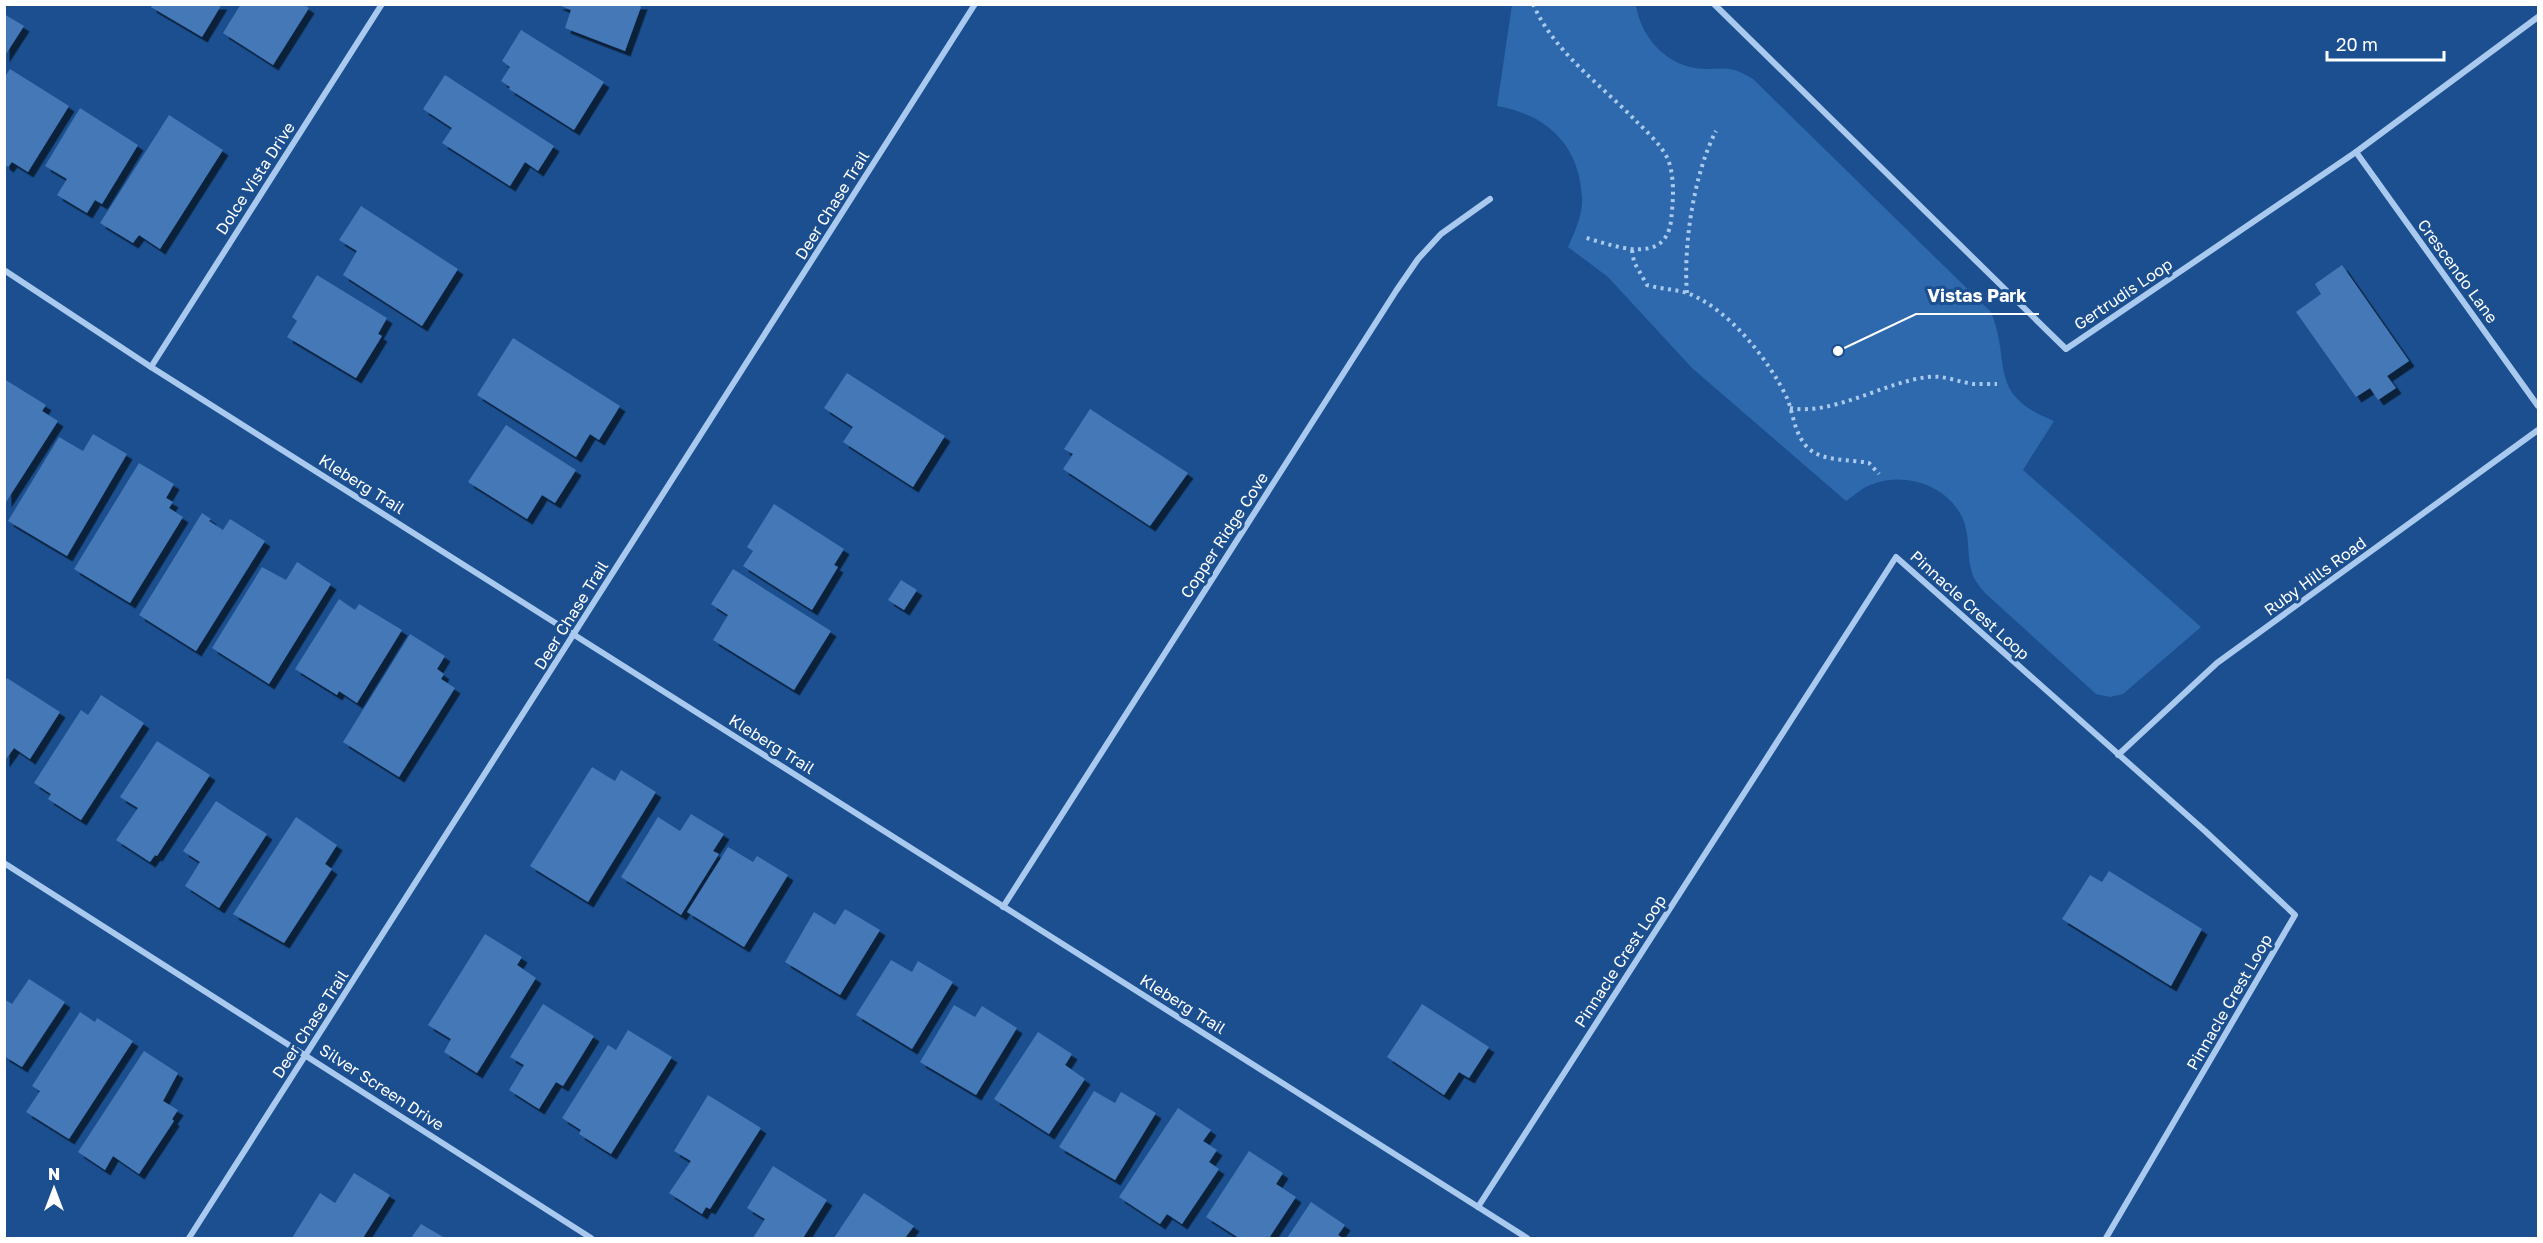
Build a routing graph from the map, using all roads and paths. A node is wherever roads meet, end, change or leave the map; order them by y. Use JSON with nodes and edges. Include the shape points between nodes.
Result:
{"nodes":[{"id":1,"x":382,"y":4,"type":"edge"},
{"id":2,"x":975,"y":4,"type":"edge"},
{"id":3,"x":1533,"y":4,"type":"edge"},
{"id":4,"x":1714,"y":4,"type":"edge"},
{"id":5,"x":2538,"y":17,"type":"edge"},
{"id":6,"x":1716,"y":131,"type":"dead end"},
{"id":7,"x":2356,"y":152,"type":"junction"},
{"id":8,"x":1490,"y":198,"type":"dead end"},
{"id":9,"x":1583,"y":237,"type":"dead end"},
{"id":10,"x":1632,"y":250,"type":"junction"},
{"id":11,"x":4,"y":270,"type":"edge"},
{"id":12,"x":1687,"y":293,"type":"junction"},
{"id":13,"x":151,"y":367,"type":"junction"},
{"id":14,"x":1997,"y":384,"type":"dead end"},
{"id":15,"x":2538,"y":406,"type":"edge"},
{"id":16,"x":1790,"y":408,"type":"junction"},
{"id":17,"x":2538,"y":430,"type":"edge"},
{"id":18,"x":1879,"y":474,"type":"dead end"},
{"id":19,"x":574,"y":635,"type":"junction"},
{"id":20,"x":2118,"y":755,"type":"junction"},
{"id":21,"x":4,"y":863,"type":"edge"},
{"id":22,"x":1003,"y":907,"type":"junction"},
{"id":23,"x":306,"y":1054,"type":"junction"},
{"id":24,"x":1478,"y":1207,"type":"junction"},
{"id":25,"x":189,"y":1239,"type":"edge"},
{"id":26,"x":591,"y":1239,"type":"edge"},
{"id":27,"x":1527,"y":1239,"type":"edge"},
{"id":28,"x":2106,"y":1239,"type":"edge"}],
"edges":[{"from":1,"to":13,"type":"street","name":"Dolce Vista Drive"},
{"from":2,"to":19,"type":"street","name":"Deer Chase Trail"},
{"from":3,"to":10,"type":"path","via":[[1556,43],[1648,132],[1668,160],[1674,184],[1670,229],[1657,246]]},
{"from":4,"to":7,"type":"street","name":"Gertrudis Loop","via":[[2066,349]]},
{"from":5,"to":7,"type":"street","name":"Gertrudis Loop"},
{"from":6,"to":12,"type":"path","via":[[1700,170],[1686,264]]},
{"from":7,"to":15,"type":"street","name":"Crescendo Lane"},
{"from":8,"to":22,"type":"street","name":"Copper Ridge Cove","via":[[1441,234],[1396,291]]},
{"from":9,"to":10,"type":"path"},
{"from":10,"to":12,"type":"path","via":[[1647,285]]},
{"from":11,"to":13,"type":"street","name":"Kleberg Trail"},
{"from":12,"to":16,"type":"path","via":[[1731,321],[1762,356]]},
{"from":13,"to":19,"type":"street","name":"Kleberg Trail"},
{"from":14,"to":16,"type":"path","via":[[1930,376],[1825,406]]},
{"from":16,"to":18,"type":"path","via":[[1808,448],[1832,458],[1869,463]]},
{"from":17,"to":20,"type":"street","name":"Ruby Hills Road","via":[[2217,663]]},
{"from":19,"to":22,"type":"street","name":"Kleberg Trail"},
{"from":19,"to":23,"type":"street","name":"Deer Chase Trail"},
{"from":20,"to":24,"type":"street","name":"Pinnacle Crest Loop","via":[[1896,557]]},
{"from":20,"to":28,"type":"street","name":"Pinnacle Crest Loop","via":[[2295,915]]},
{"from":21,"to":23,"type":"street","name":"Silver Screen Drive"},
{"from":22,"to":24,"type":"street","name":"Kleberg Trail"},
{"from":23,"to":25,"type":"street","name":"Deer Chase Trail"},
{"from":23,"to":26,"type":"street","name":"Silver Screen Drive"},
{"from":24,"to":27,"type":"street","name":"Kleberg Trail"}]}
